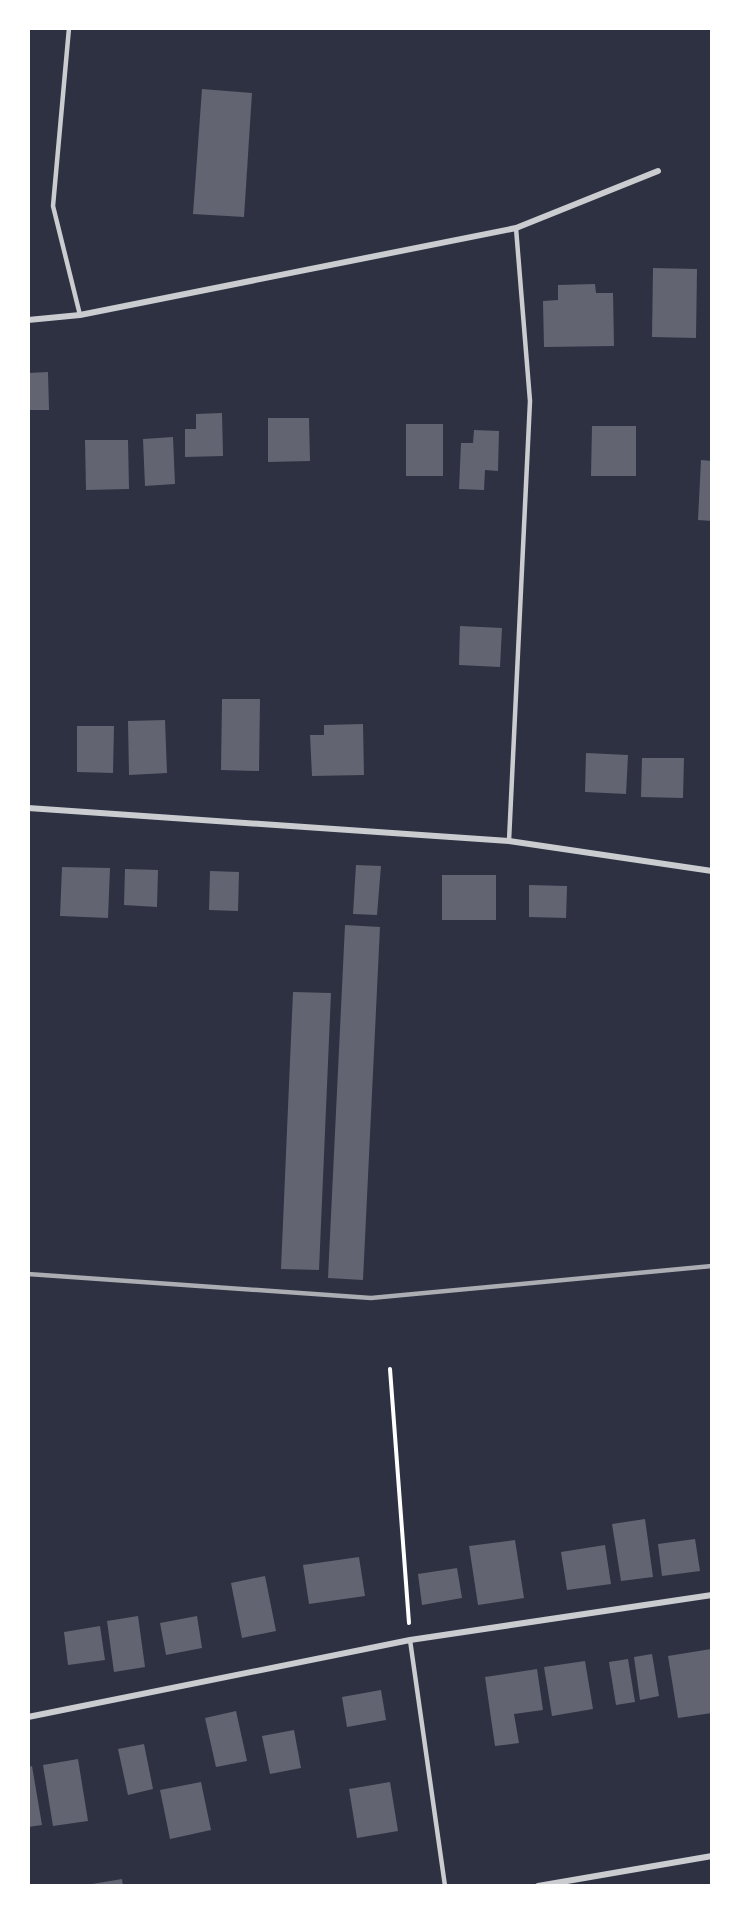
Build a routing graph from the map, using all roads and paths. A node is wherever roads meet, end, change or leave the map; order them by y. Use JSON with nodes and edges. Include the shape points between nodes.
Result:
{"nodes":[{"id":1,"x":69,"y":28,"type":"edge"},
{"id":2,"x":658,"y":171,"type":"dead end"},
{"id":3,"x":516,"y":228,"type":"junction"},
{"id":4,"x":80,"y":315,"type":"junction"},
{"id":5,"x":28,"y":320,"type":"edge"},
{"id":6,"x":28,"y":808,"type":"edge"},
{"id":7,"x":509,"y":841,"type":"junction"},
{"id":8,"x":711,"y":871,"type":"edge"},
{"id":9,"x":390,"y":1369,"type":"dead end"},
{"id":10,"x":711,"y":1595,"type":"edge"},
{"id":11,"x":410,"y":1640,"type":"junction"},
{"id":12,"x":28,"y":1717,"type":"edge"},
{"id":13,"x":711,"y":1856,"type":"edge"},
{"id":14,"x":445,"y":1886,"type":"edge"},
{"id":15,"x":538,"y":1886,"type":"edge"}],
"edges":[{"from":1,"to":4,"type":"lane","via":[[53,206]]},
{"from":2,"to":3,"type":"street"},
{"from":3,"to":4,"type":"street"},
{"from":3,"to":7,"type":"lane","via":[[530,401]]},
{"from":4,"to":5,"type":"street"},
{"from":6,"to":7,"type":"street"},
{"from":7,"to":8,"type":"street"},
{"from":9,"to":11,"type":"path"},
{"from":10,"to":11,"type":"street"},
{"from":11,"to":12,"type":"street"},
{"from":11,"to":14,"type":"lane"},
{"from":13,"to":15,"type":"street"}]}
